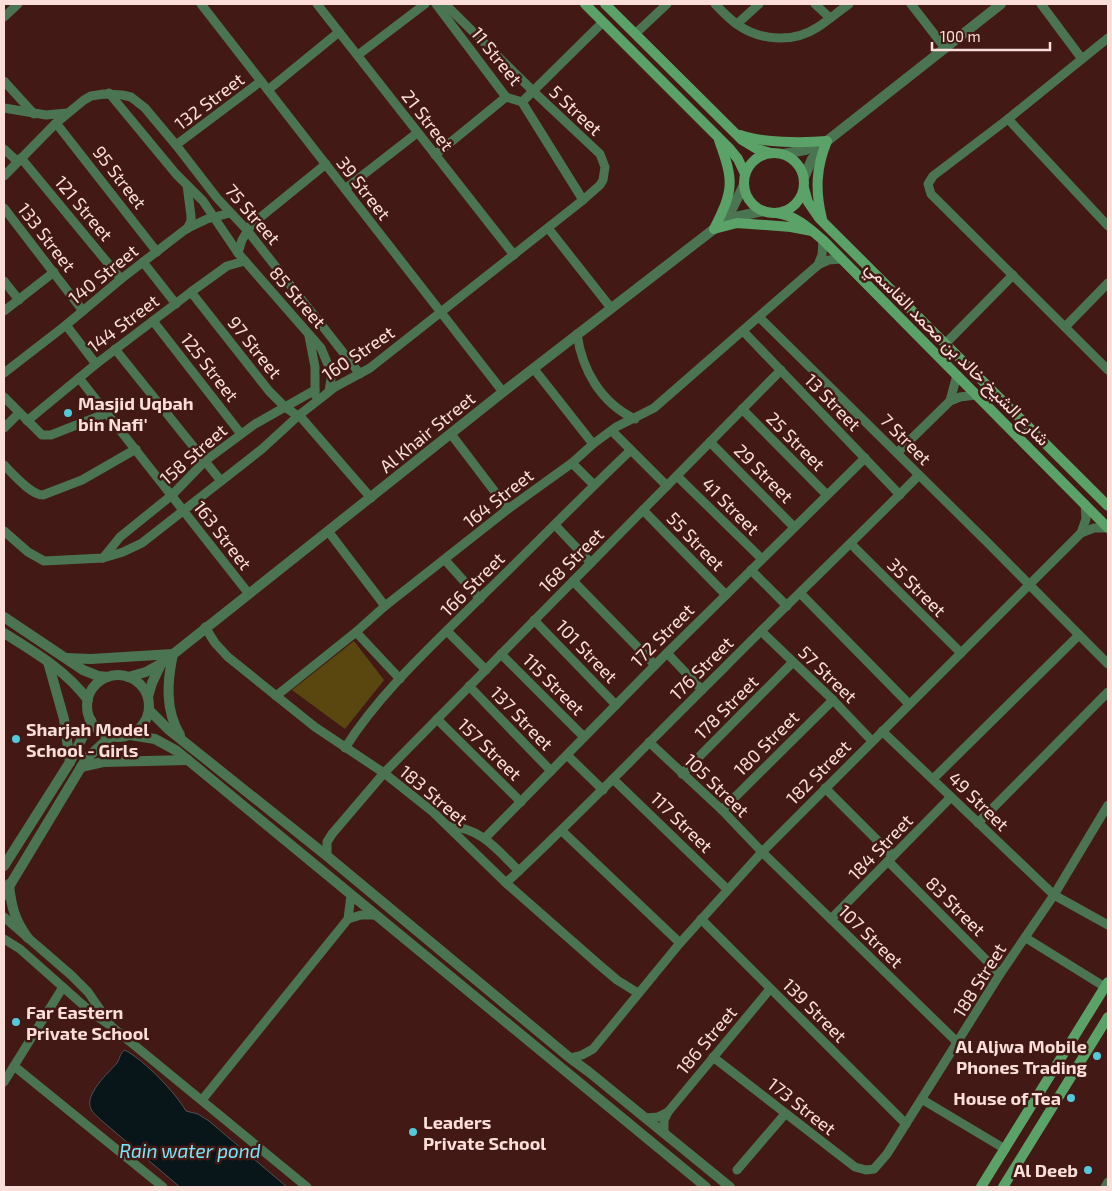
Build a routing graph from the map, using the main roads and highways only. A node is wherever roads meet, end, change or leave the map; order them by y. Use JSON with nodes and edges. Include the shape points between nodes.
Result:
{"nodes":[{"id":1,"x":585,"y":4,"type":"edge"},
{"id":2,"x":605,"y":4,"type":"edge"},
{"id":3,"x":733,"y":132,"type":"junction"},
{"id":4,"x":719,"y":138,"type":"junction"},
{"id":5,"x":771,"y":153,"type":"junction"},
{"id":6,"x":745,"y":174,"type":"junction"},
{"id":7,"x":804,"y":183,"type":"junction"},
{"id":8,"x":776,"y":213,"type":"junction"},
{"id":9,"x":823,"y":222,"type":"junction"},
{"id":10,"x":814,"y":232,"type":"junction"},
{"id":11,"x":1108,"y":506,"type":"edge"},
{"id":12,"x":1108,"y":528,"type":"edge"},
{"id":13,"x":1107,"y":984,"type":"edge"},
{"id":14,"x":1108,"y":1016,"type":"edge"},
{"id":15,"x":981,"y":1187,"type":"edge"},
{"id":16,"x":1003,"y":1187,"type":"edge"}],
"edges":[{"from":1,"to":4,"type":"main road"},
{"from":2,"to":3,"type":"main road"},
{"from":3,"to":5,"type":"main road","via":[[751,147]]},
{"from":3,"to":9,"type":"main road","via":[[755,139],[827,140],[816,182]]},
{"from":4,"to":6,"type":"main road","via":[[738,159]]},
{"from":4,"to":10,"type":"main road","via":[[731,183],[727,202],[714,229],[745,223]]},
{"from":5,"to":6,"type":"main road","via":[[756,158]]},
{"from":5,"to":7,"type":"main road","via":[[783,154],[795,161],[802,171]]},
{"from":6,"to":8,"type":"main road","via":[[744,185],[749,200],[763,211]]},
{"from":7,"to":8,"type":"main road","via":[[796,204]]},
{"from":7,"to":9,"type":"main road","name":"شارع الشيخ خالد بن محمد القاسمي","via":[[812,209]]},
{"from":8,"to":10,"type":"main road","name":"شارع الشيخ خالد بن محمد القاسمي","via":[[794,217]]},
{"from":9,"to":11,"type":"main road","name":"شارع الشيخ خالد بن محمد القاسمي"},
{"from":10,"to":12,"type":"main road","name":"شارع الشيخ خالد بن محمد القاسمي"},
{"from":13,"to":15,"type":"main road"},
{"from":14,"to":16,"type":"main road"}]}
